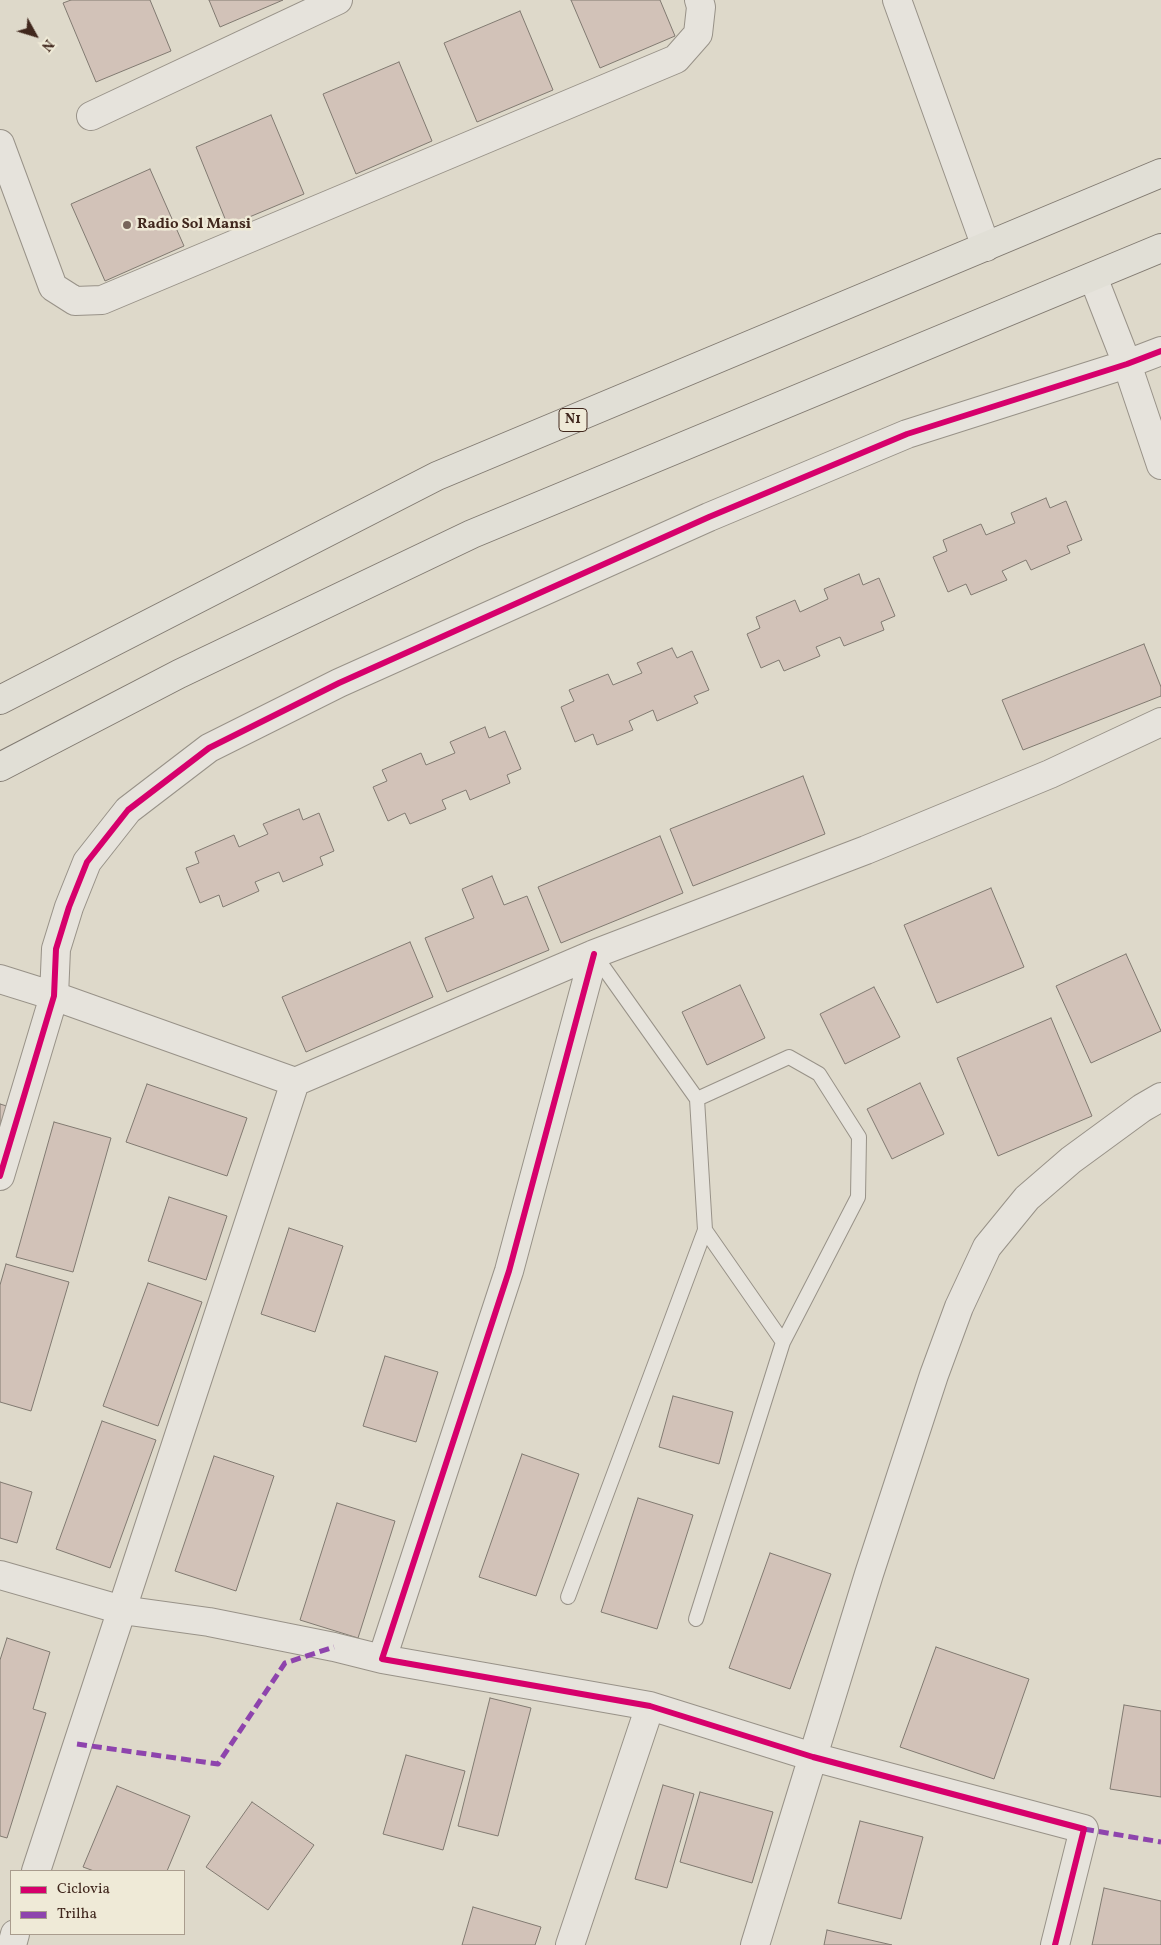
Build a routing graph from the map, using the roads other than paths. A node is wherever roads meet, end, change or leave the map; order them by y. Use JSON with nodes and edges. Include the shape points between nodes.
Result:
{"nodes":[{"id":1,"x":338,"y":0,"type":"edge"},
{"id":2,"x":699,"y":0,"type":"edge"},
{"id":3,"x":897,"y":0,"type":"edge"},
{"id":4,"x":91,"y":116,"type":"dead end"},
{"id":5,"x":0,"y":144,"type":"edge"},
{"id":6,"x":1161,"y":173,"type":"edge"},
{"id":7,"x":986,"y":247,"type":"junction"},
{"id":8,"x":1161,"y":248,"type":"edge"},
{"id":9,"x":1093,"y":276,"type":"junction"},
{"id":10,"x":1161,"y":351,"type":"edge"},
{"id":11,"x":1127,"y":364,"type":"junction"},
{"id":12,"x":1161,"y":465,"type":"edge"},
{"id":13,"x":0,"y":700,"type":"edge"},
{"id":14,"x":1161,"y":722,"type":"edge"},
{"id":15,"x":0,"y":767,"type":"edge"},
{"id":16,"x":594,"y":954,"type":"junction"},
{"id":17,"x":0,"y":979,"type":"edge"},
{"id":18,"x":54,"y":996,"type":"junction"},
{"id":19,"x":295,"y":1082,"type":"junction"},
{"id":20,"x":1161,"y":1097,"type":"edge"},
{"id":21,"x":697,"y":1099,"type":"junction"},
{"id":22,"x":0,"y":1176,"type":"edge"},
{"id":23,"x":706,"y":1230,"type":"junction"},
{"id":24,"x":783,"y":1342,"type":"junction"},
{"id":25,"x":0,"y":1575,"type":"edge"},
{"id":26,"x":568,"y":1597,"type":"dead end"},
{"id":27,"x":122,"y":1610,"type":"junction"},
{"id":28,"x":696,"y":1619,"type":"dead end"},
{"id":29,"x":382,"y":1659,"type":"junction"},
{"id":30,"x":650,"y":1706,"type":"junction"},
{"id":31,"x":813,"y":1756,"type":"junction"},
{"id":32,"x":36,"y":1870,"type":"edge"},
{"id":33,"x":570,"y":1945,"type":"edge"},
{"id":34,"x":755,"y":1945,"type":"edge"},
{"id":35,"x":1055,"y":1945,"type":"edge"}],
"edges":[{"from":1,"to":4,"type":"street"},
{"from":2,"to":5,"type":"street","via":[[698,34],[676,59],[102,300],[75,301],[53,286]]},
{"from":3,"to":7,"type":"street"},
{"from":6,"to":7,"type":"main road","number":"N1"},
{"from":7,"to":13,"type":"main road","number":"N1","via":[[437,476]]},
{"from":8,"to":9,"type":"main road"},
{"from":9,"to":11,"type":"street"},
{"from":9,"to":15,"type":"main road","via":[[472,534],[179,674]]},
{"from":10,"to":11,"type":"street"},
{"from":11,"to":12,"type":"street"},
{"from":11,"to":18,"type":"street","via":[[907,434],[718,513],[339,683],[209,748],[128,810],[87,862],[68,907],[56,949]]},
{"from":14,"to":16,"type":"street","via":[[1050,774],[866,850]]},
{"from":16,"to":19,"type":"street"},
{"from":16,"to":21,"type":"lane"},
{"from":16,"to":29,"type":"street","via":[[509,1271]]},
{"from":17,"to":18,"type":"street"},
{"from":18,"to":19,"type":"street"},
{"from":18,"to":22,"type":"street"},
{"from":19,"to":27,"type":"street"},
{"from":20,"to":31,"type":"street","via":[[1071,1160],[1027,1198],[987,1247],[959,1307],[934,1375]]},
{"from":21,"to":23,"type":"lane"},
{"from":21,"to":24,"type":"lane","via":[[788,1057],[819,1074],[859,1137],[858,1197]]},
{"from":23,"to":24,"type":"lane"},
{"from":23,"to":26,"type":"lane"},
{"from":24,"to":28,"type":"lane"},
{"from":25,"to":27,"type":"street"},
{"from":27,"to":29,"type":"street","via":[[209,1622]]},
{"from":27,"to":32,"type":"street"},
{"from":29,"to":30,"type":"street"},
{"from":30,"to":31,"type":"street"},
{"from":30,"to":33,"type":"street"},
{"from":31,"to":34,"type":"street"},
{"from":31,"to":35,"type":"street","via":[[1084,1829]]}]}
